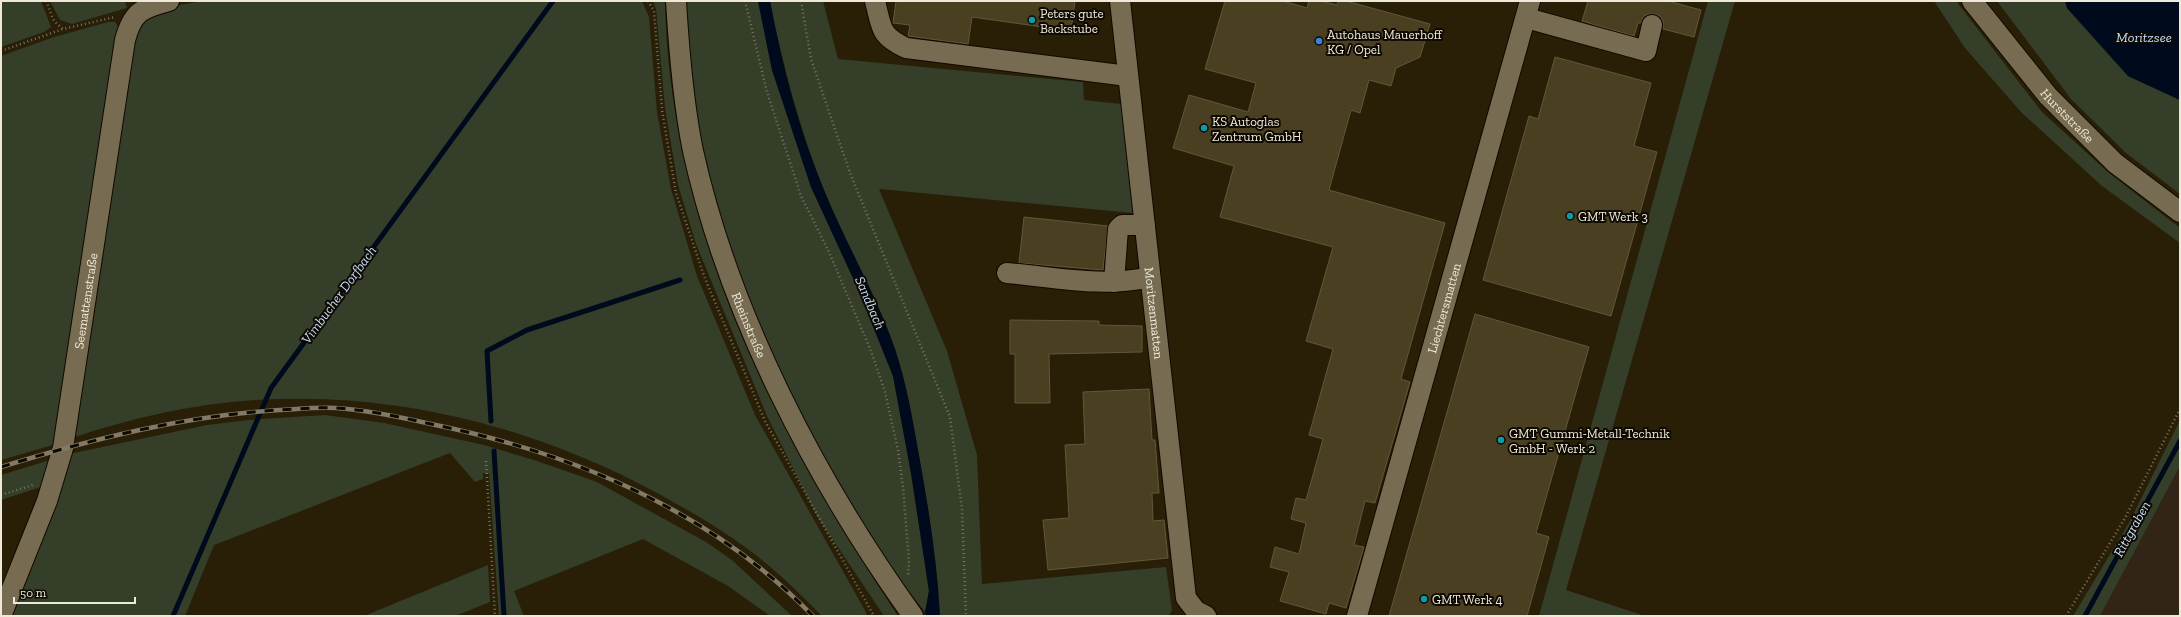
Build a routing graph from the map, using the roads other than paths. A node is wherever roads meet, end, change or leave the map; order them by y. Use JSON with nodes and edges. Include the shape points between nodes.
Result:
{"nodes":[{"id":1,"x":169,"y":1,"type":"edge"},
{"id":2,"x":676,"y":1,"type":"edge"},
{"id":3,"x":875,"y":1,"type":"edge"},
{"id":4,"x":1120,"y":1,"type":"edge"},
{"id":5,"x":1972,"y":1,"type":"edge"},
{"id":6,"x":1528,"y":9,"type":"edge"},
{"id":7,"x":1652,"y":25,"type":"dead end"},
{"id":8,"x":1128,"y":76,"type":"junction"},
{"id":9,"x":2180,"y":212,"type":"edge"},
{"id":10,"x":1145,"y":225,"type":"junction"},
{"id":11,"x":1007,"y":273,"type":"dead end"},
{"id":12,"x":1150,"y":277,"type":"junction"},
{"id":13,"x":1114,"y":282,"type":"junction"},
{"id":14,"x":2,"y":616,"type":"edge"},
{"id":15,"x":913,"y":616,"type":"edge"},
{"id":16,"x":1206,"y":616,"type":"edge"},
{"id":17,"x":1358,"y":616,"type":"edge"}],
"edges":[{"from":1,"to":14,"type":"street","name":"Seemattenstraße","via":[[151,6],[136,15],[125,40],[62,448],[54,479]]},
{"from":2,"to":15,"type":"street","name":"Rheinstraße","via":[[682,81],[693,151],[725,263],[746,319],[788,409],[838,502]]},
{"from":3,"to":8,"type":"street","via":[[883,32],[893,42],[906,48]]},
{"from":4,"to":8,"type":"street","name":"Moritzenmatten"},
{"from":5,"to":9,"type":"street","name":"Hurststraße","via":[[2048,96],[2115,163]]},
{"from":6,"to":7,"type":"street","via":[[1646,51]]},
{"from":6,"to":17,"type":"street","name":"Liechtersmatten"},
{"from":8,"to":10,"type":"street","name":"Moritzenmatten"},
{"from":10,"to":12,"type":"street","name":"Moritzenmatten"},
{"from":10,"to":13,"type":"street","via":[[1122,226],[1118,229]]},
{"from":11,"to":13,"type":"street"},
{"from":12,"to":13,"type":"street"},
{"from":12,"to":16,"type":"street","name":"Moritzenmatten","via":[[1186,598],[1196,611]]}]}
